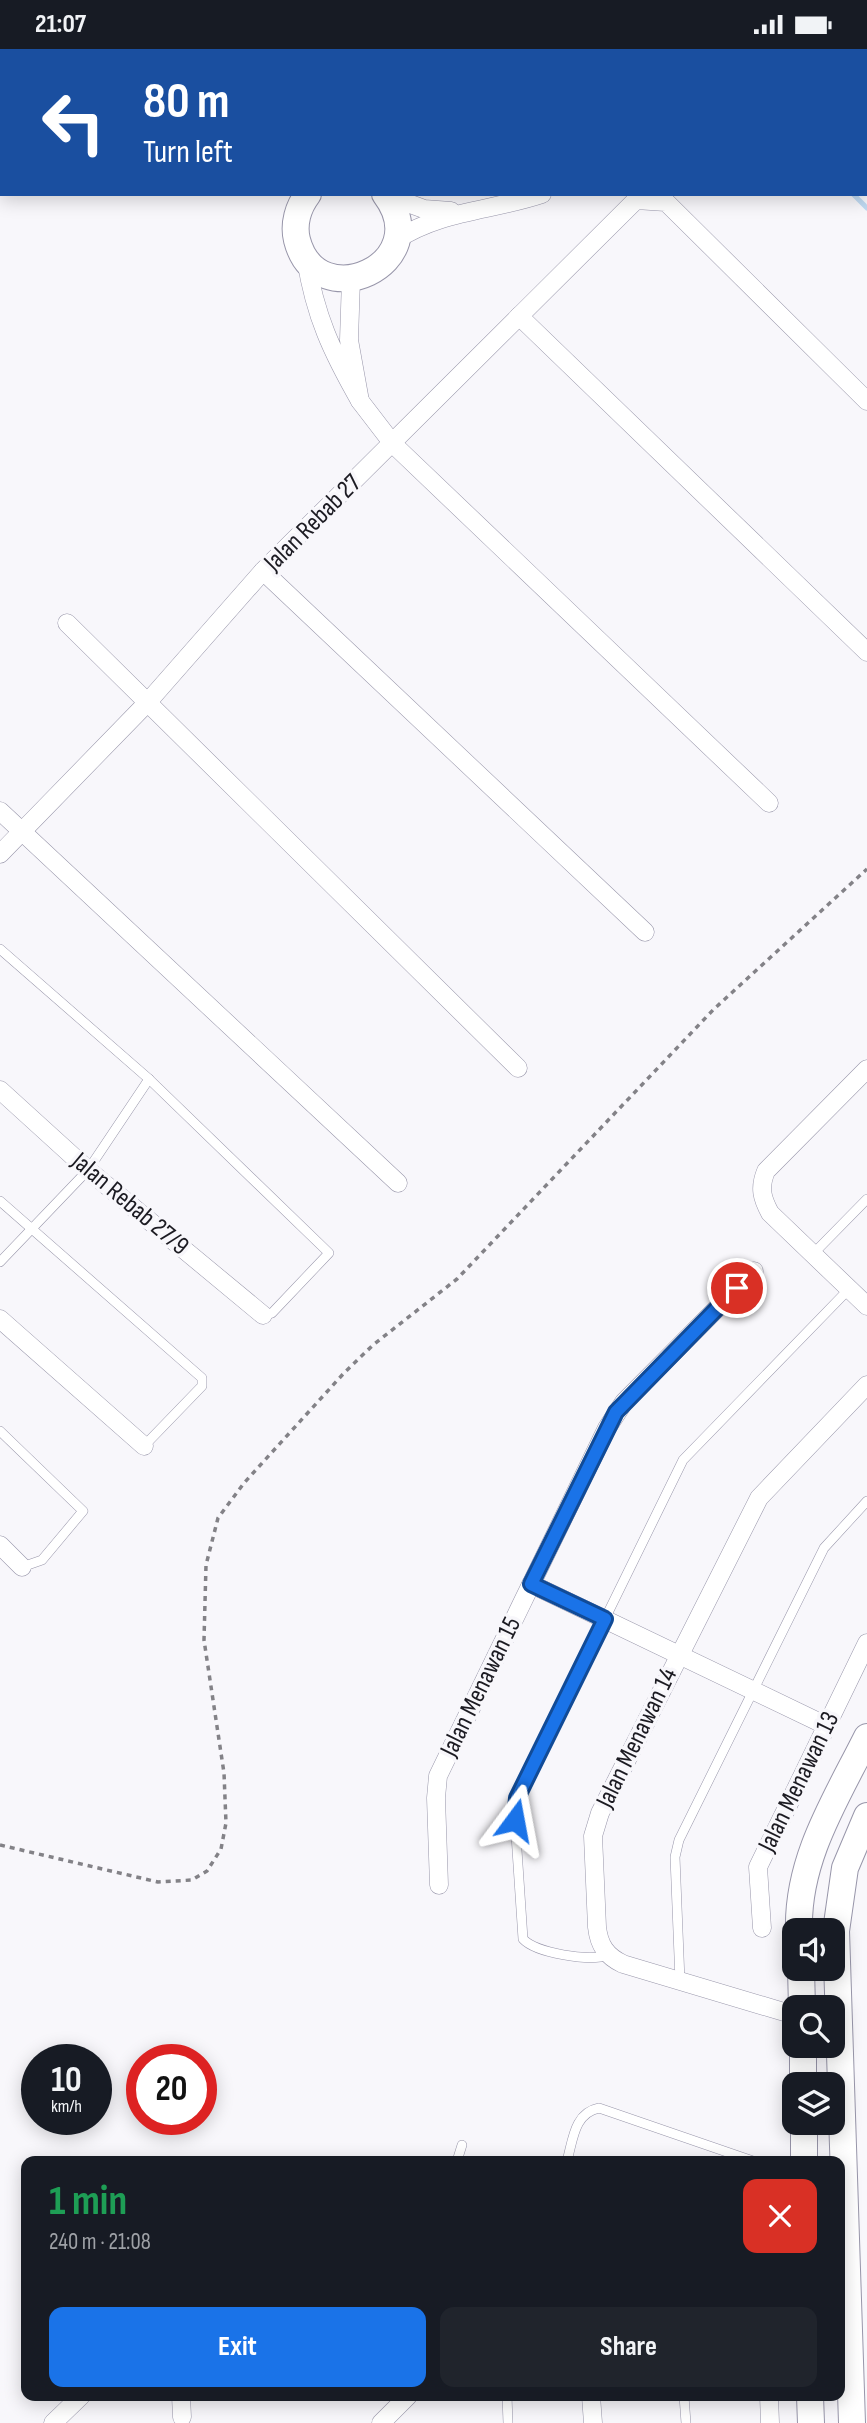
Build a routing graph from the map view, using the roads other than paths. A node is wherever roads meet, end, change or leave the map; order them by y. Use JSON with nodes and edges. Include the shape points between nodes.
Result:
{"nodes":[{"id":1,"x":305,"y":196,"type":"edge"},
{"id":2,"x":386,"y":196,"type":"edge"},
{"id":3,"x":389,"y":196,"type":"edge"},
{"id":4,"x":536,"y":196,"type":"edge"},
{"id":5,"x":465,"y":211,"type":"junction"},
{"id":6,"x":396,"y":240,"type":"junction"},
{"id":7,"x":306,"y":259,"type":"junction"},
{"id":8,"x":351,"y":279,"type":"junction"},
{"id":9,"x":519,"y":316,"type":"junction"},
{"id":10,"x":360,"y":401,"type":"junction"},
{"id":11,"x":867,"y":401,"type":"edge"},
{"id":12,"x":393,"y":444,"type":"junction"},
{"id":13,"x":263,"y":571,"type":"junction"},
{"id":14,"x":67,"y":623,"type":"dead end"},
{"id":15,"x":867,"y":652,"type":"edge"},
{"id":16,"x":147,"y":703,"type":"junction"},
{"id":17,"x":769,"y":803,"type":"dead end"},
{"id":18,"x":0,"y":811,"type":"edge"},
{"id":19,"x":22,"y":832,"type":"junction"},
{"id":20,"x":0,"y":854,"type":"edge"},
{"id":21,"x":645,"y":932,"type":"dead end"},
{"id":22,"x":0,"y":949,"type":"edge"},
{"id":23,"x":518,"y":1068,"type":"dead end"},
{"id":24,"x":867,"y":1069,"type":"edge"},
{"id":25,"x":149,"y":1079,"type":"junction"},
{"id":26,"x":0,"y":1090,"type":"edge"},
{"id":27,"x":88,"y":1170,"type":"junction"},
{"id":28,"x":398,"y":1183,"type":"dead end"},
{"id":29,"x":867,"y":1199,"type":"edge"},
{"id":30,"x":0,"y":1201,"type":"edge"},
{"id":31,"x":31,"y":1230,"type":"junction"},
{"id":32,"x":813,"y":1254,"type":"junction"},
{"id":33,"x":0,"y":1262,"type":"edge"},
{"id":34,"x":754,"y":1271,"type":"dead end"},
{"id":35,"x":849,"y":1289,"type":"junction"},
{"id":36,"x":867,"y":1306,"type":"edge"},
{"id":37,"x":263,"y":1315,"type":"joint"},
{"id":38,"x":0,"y":1319,"type":"edge"},
{"id":39,"x":867,"y":1385,"type":"edge"},
{"id":40,"x":0,"y":1431,"type":"edge"},
{"id":41,"x":144,"y":1446,"type":"joint"},
{"id":42,"x":867,"y":1501,"type":"edge"},
{"id":43,"x":0,"y":1545,"type":"edge"},
{"id":44,"x":22,"y":1566,"type":"joint"},
{"id":45,"x":531,"y":1584,"type":"junction"},
{"id":46,"x":605,"y":1619,"type":"junction"},
{"id":47,"x":867,"y":1643,"type":"edge"},
{"id":48,"x":678,"y":1657,"type":"junction"},
{"id":49,"x":753,"y":1692,"type":"junction"},
{"id":50,"x":827,"y":1726,"type":"junction"},
{"id":51,"x":867,"y":1737,"type":"edge"},
{"id":52,"x":867,"y":1816,"type":"edge"},
{"id":53,"x":439,"y":1885,"type":"dead end"},
{"id":54,"x":800,"y":1918,"type":"edge"},
{"id":55,"x":762,"y":1928,"type":"dead end"},
{"id":56,"x":608,"y":1955,"type":"junction"},
{"id":57,"x":680,"y":1981,"type":"junction"},
{"id":58,"x":782,"y":2011,"type":"edge"},
{"id":59,"x":804,"y":2135,"type":"edge"},
{"id":60,"x":462,"y":2145,"type":"dead end"},
{"id":61,"x":459,"y":2156,"type":"edge"},
{"id":62,"x":568,"y":2156,"type":"edge"},
{"id":63,"x":738,"y":2156,"type":"edge"},
{"id":64,"x":804,"y":2156,"type":"edge"},
{"id":65,"x":843,"y":2156,"type":"edge"},
{"id":66,"x":845,"y":2238,"type":"edge"},
{"id":67,"x":846,"y":2272,"type":"junction"},
{"id":68,"x":867,"y":2304,"type":"edge"},
{"id":69,"x":852,"y":2333,"type":"edge"},
{"id":70,"x":76,"y":2401,"type":"edge"},
{"id":71,"x":181,"y":2401,"type":"edge"},
{"id":72,"x":403,"y":2401,"type":"edge"},
{"id":73,"x":507,"y":2401,"type":"edge"},
{"id":74,"x":591,"y":2401,"type":"edge"},
{"id":75,"x":684,"y":2401,"type":"edge"},
{"id":76,"x":769,"y":2401,"type":"edge"},
{"id":77,"x":810,"y":2401,"type":"edge"},
{"id":78,"x":181,"y":2420,"type":"edge"},
{"id":79,"x":53,"y":2423,"type":"edge"},
{"id":80,"x":381,"y":2423,"type":"edge"},
{"id":81,"x":508,"y":2423,"type":"edge"},
{"id":82,"x":593,"y":2423,"type":"edge"},
{"id":83,"x":686,"y":2423,"type":"edge"},
{"id":84,"x":770,"y":2423,"type":"edge"},
{"id":85,"x":811,"y":2423,"type":"edge"},
{"id":86,"x":852,"y":2423,"type":"edge"}],
"edges":[{"from":1,"to":7,"type":"street","via":[[296,230]]},
{"from":2,"to":6,"type":"street","via":[[397,221]]},
{"from":3,"to":5,"type":"street","via":[[424,209]]},
{"from":4,"to":5,"type":"street"},
{"from":5,"to":6,"type":"street","via":[[429,222]]},
{"from":6,"to":8,"type":"street","via":[[380,267]]},
{"from":7,"to":8,"type":"street","via":[[331,277]]},
{"from":7,"to":10,"type":"street","via":[[328,346]]},
{"from":8,"to":10,"type":"street","via":[[349,340]]},
{"from":9,"to":11,"type":"street","name":"Jalan Rebab 27","via":[[636,200],[666,202]]},
{"from":9,"to":12,"type":"street","name":"Jalan Rebab 27"},
{"from":9,"to":15,"type":"street"},
{"from":10,"to":12,"type":"street"},
{"from":12,"to":13,"type":"street","name":"Jalan Rebab 27"},
{"from":12,"to":17,"type":"street"},
{"from":13,"to":16,"type":"street","name":"Jalan Rebab 27"},
{"from":13,"to":21,"type":"street"},
{"from":14,"to":16,"type":"street"},
{"from":16,"to":19,"type":"street","name":"Jalan Rebab 27"},
{"from":16,"to":23,"type":"street"},
{"from":18,"to":19,"type":"street"},
{"from":19,"to":20,"type":"street","name":"Jalan Rebab 27"},
{"from":19,"to":28,"type":"street"},
{"from":22,"to":25,"type":"lane"},
{"from":24,"to":32,"type":"street","via":[[766,1171],[761,1183],[762,1198],[771,1213]]},
{"from":25,"to":27,"type":"lane"},
{"from":25,"to":37,"type":"lane","via":[[329,1253],[272,1313]]},
{"from":26,"to":27,"type":"street","name":"Jalan Rebab 27/9"},
{"from":27,"to":31,"type":"lane"},
{"from":27,"to":37,"type":"street","name":"Jalan Rebab 27/9"},
{"from":29,"to":32,"type":"lane"},
{"from":30,"to":31,"type":"lane"},
{"from":31,"to":33,"type":"lane"},
{"from":31,"to":41,"type":"lane","via":[[202,1378],[202,1386]]},
{"from":32,"to":35,"type":"street"},
{"from":34,"to":45,"type":"street","name":"Jalan Menawan 15","via":[[624,1402]]},
{"from":35,"to":36,"type":"street"},
{"from":35,"to":46,"type":"lane","via":[[688,1453]]},
{"from":38,"to":41,"type":"street"},
{"from":39,"to":48,"type":"street","name":"Jalan Menawan 14","via":[[759,1498]]},
{"from":40,"to":44,"type":"lane","via":[[83,1511],[42,1560]]},
{"from":42,"to":49,"type":"lane","via":[[824,1548]]},
{"from":43,"to":44,"type":"street"},
{"from":45,"to":46,"type":"street"},
{"from":45,"to":53,"type":"street","name":"Jalan Menawan 15","via":[[438,1776]]},
{"from":46,"to":48,"type":"street"},
{"from":46,"to":56,"type":"lane","via":[[514,1808],[523,1939],[584,1959]]},
{"from":47,"to":50,"type":"street","name":"Jalan Menawan 13"},
{"from":48,"to":49,"type":"street"},
{"from":48,"to":56,"type":"street","name":"Jalan Menawan 14","via":[[595,1825],[598,1939]]},
{"from":49,"to":50,"type":"street"},
{"from":49,"to":57,"type":"lane","via":[[676,1849]]},
{"from":50,"to":55,"type":"street","name":"Jalan Menawan 13","via":[[758,1867]]},
{"from":51,"to":54,"type":"street","via":[[809,1857]]},
{"from":52,"to":65,"type":"street","via":[[845,1868],[836,1931]]},
{"from":56,"to":57,"type":"street"},
{"from":57,"to":58,"type":"street"},
{"from":59,"to":64,"type":"street"},
{"from":60,"to":61,"type":"lane"},
{"from":62,"to":63,"type":"lane","via":[[579,2120],[599,2108]]},
{"from":66,"to":67,"type":"street"},
{"from":67,"to":68,"type":"street"},
{"from":67,"to":69,"type":"street"},
{"from":69,"to":86,"type":"street"},
{"from":70,"to":79,"type":"street"},
{"from":71,"to":78,"type":"street"},
{"from":72,"to":80,"type":"street"},
{"from":73,"to":81,"type":"lane"},
{"from":74,"to":82,"type":"street"},
{"from":75,"to":83,"type":"lane"},
{"from":76,"to":84,"type":"street"},
{"from":77,"to":85,"type":"street"}]}
